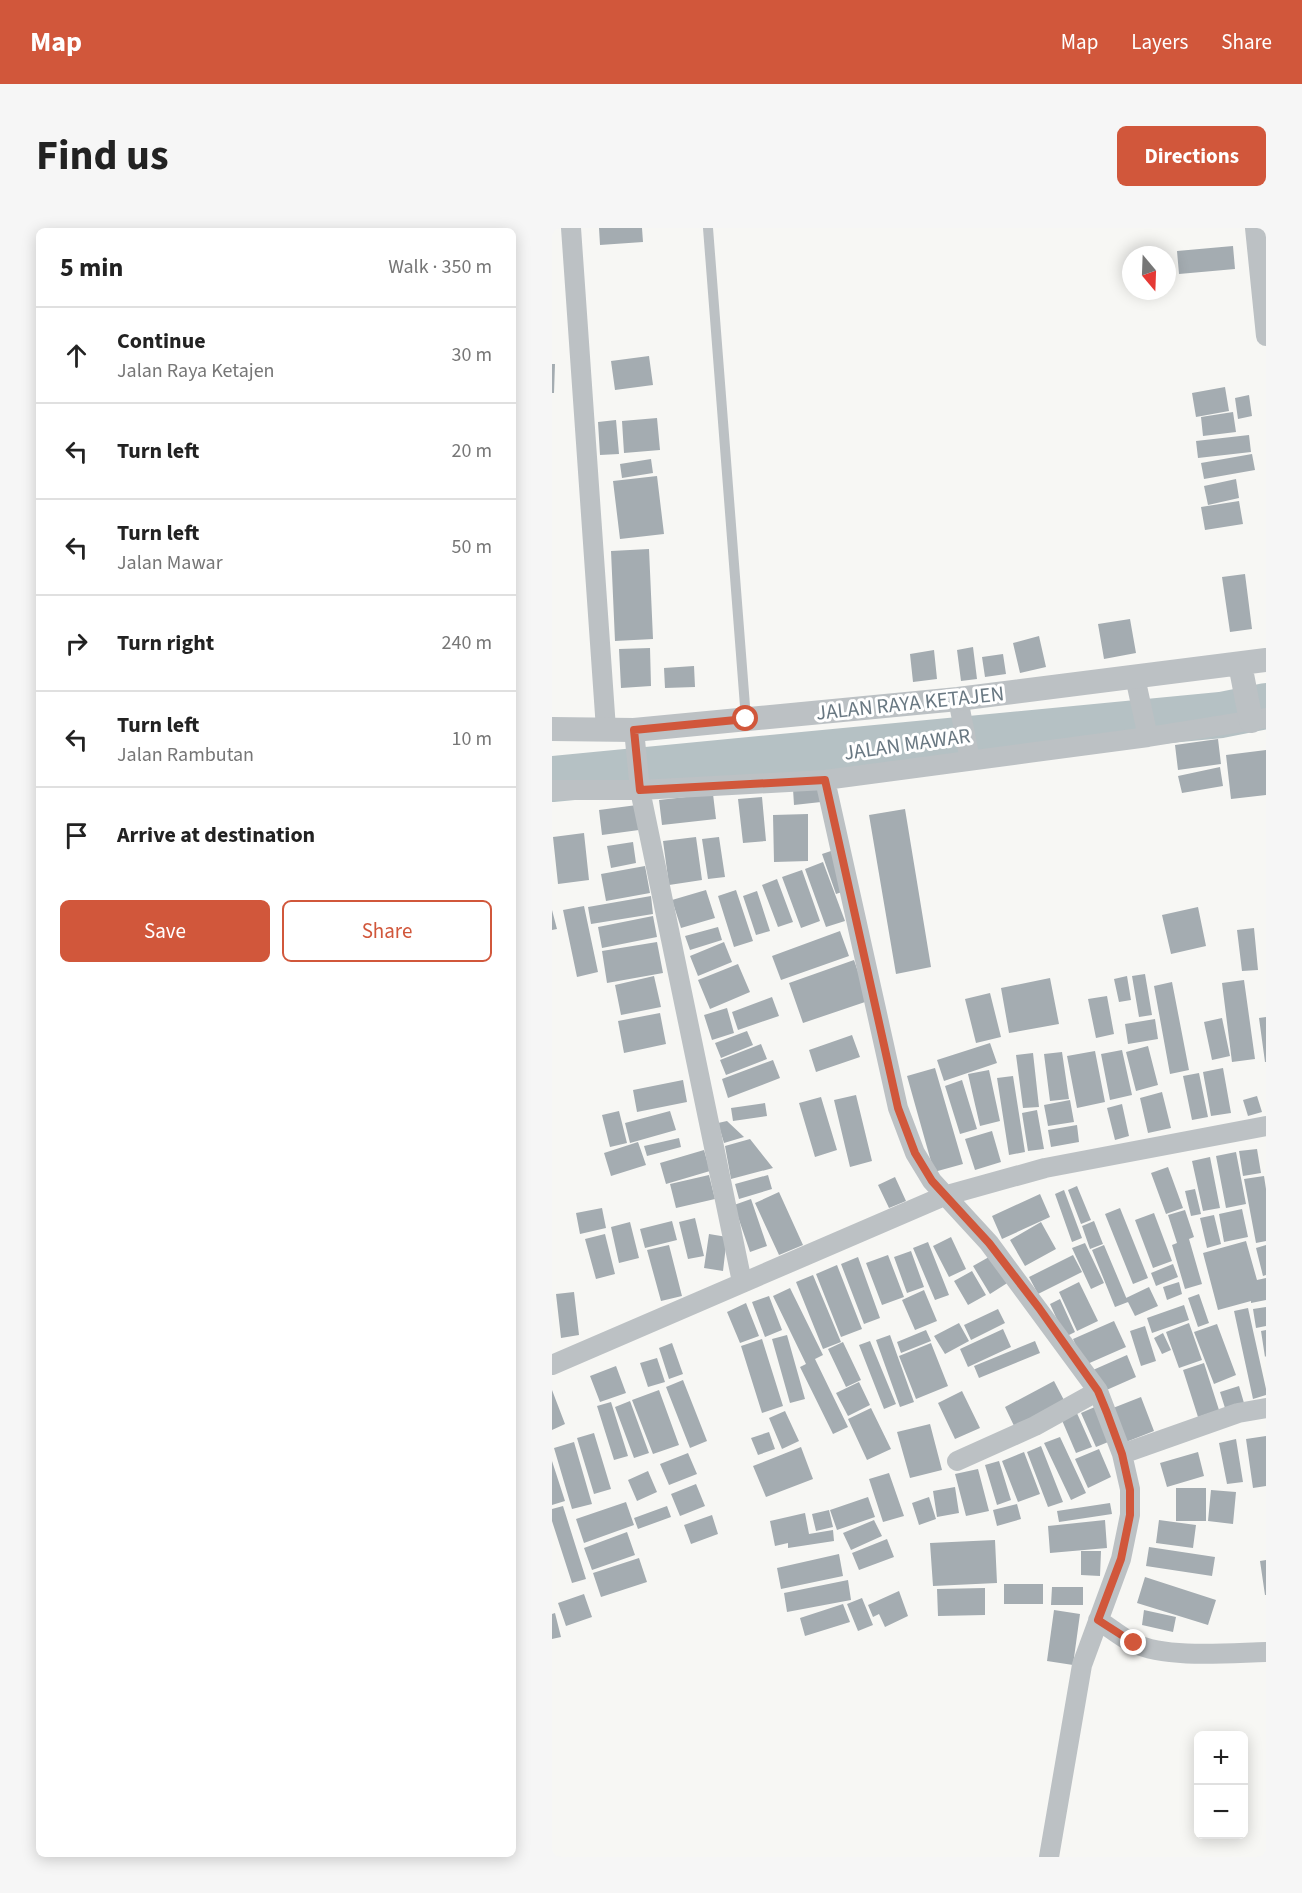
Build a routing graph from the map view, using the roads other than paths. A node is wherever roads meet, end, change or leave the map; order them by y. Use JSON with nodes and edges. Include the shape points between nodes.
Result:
{"nodes":[{"id":1,"x":571,"y":228,"type":"edge"},
{"id":2,"x":708,"y":228,"type":"edge"},
{"id":3,"x":1255,"y":228,"type":"edge"},
{"id":4,"x":1264,"y":289,"type":"edge"},
{"id":5,"x":1266,"y":336,"type":"edge"},
{"id":6,"x":1266,"y":660,"type":"edge"},
{"id":7,"x":1242,"y":672,"type":"junction"},
{"id":8,"x":1138,"y":688,"type":"junction"},
{"id":9,"x":961,"y":710,"type":"junction"},
{"id":10,"x":1256,"y":718,"type":"edge"},
{"id":11,"x":746,"y":719,"type":"junction"},
{"id":12,"x":552,"y":729,"type":"edge"},
{"id":13,"x":606,"y":729,"type":"junction"},
{"id":14,"x":1147,"y":731,"type":"junction"},
{"id":15,"x":635,"y":738,"type":"junction"},
{"id":16,"x":969,"y":756,"type":"junction"},
{"id":17,"x":825,"y":780,"type":"junction"},
{"id":18,"x":640,"y":782,"type":"junction"},
{"id":19,"x":552,"y":790,"type":"edge"},
{"id":20,"x":1266,"y":1126,"type":"edge"},
{"id":21,"x":944,"y":1196,"type":"junction"},
{"id":22,"x":742,"y":1282,"type":"junction"},
{"id":23,"x":552,"y":1365,"type":"edge"},
{"id":24,"x":1098,"y":1391,"type":"junction"},
{"id":25,"x":1266,"y":1408,"type":"edge"},
{"id":26,"x":1122,"y":1454,"type":"junction"},
{"id":27,"x":957,"y":1461,"type":"dead end"},
{"id":28,"x":1098,"y":1620,"type":"junction"},
{"id":29,"x":1266,"y":1652,"type":"edge"},
{"id":30,"x":1049,"y":1857,"type":"edge"}],
"edges":[{"from":1,"to":13,"type":"street"},
{"from":2,"to":11,"type":"lane"},
{"from":3,"to":4,"type":"street"},
{"from":4,"to":5,"type":"street"},
{"from":6,"to":7,"type":"street","name":"JALAN RAYA KETAJEN"},
{"from":7,"to":8,"type":"street","name":"JALAN RAYA KETAJEN"},
{"from":7,"to":10,"type":"street"},
{"from":8,"to":9,"type":"street","name":"JALAN RAYA KETAJEN"},
{"from":8,"to":14,"type":"street"},
{"from":9,"to":11,"type":"street","name":"JALAN RAYA KETAJEN"},
{"from":9,"to":16,"type":"street"},
{"from":10,"to":14,"type":"street","name":"JALAN MAWAR"},
{"from":11,"to":15,"type":"street","name":"JALAN RAYA KETAJEN"},
{"from":12,"to":13,"type":"street","name":"JALAN RAYA KETAJEN"},
{"from":13,"to":15,"type":"street","name":"JALAN RAYA KETAJEN"},
{"from":14,"to":16,"type":"street","name":"JALAN MAWAR"},
{"from":15,"to":18,"type":"street"},
{"from":16,"to":17,"type":"street","name":"JALAN MAWAR"},
{"from":17,"to":18,"type":"street","name":"JALAN MAWAR"},
{"from":17,"to":21,"type":"street","via":[[898,1108],[915,1153]]},
{"from":18,"to":19,"type":"street","name":"JALAN MAWAR"},
{"from":18,"to":22,"type":"street"},
{"from":20,"to":21,"type":"street","via":[[1045,1168]]},
{"from":21,"to":22,"type":"street"},
{"from":21,"to":24,"type":"street","via":[[989,1243]]},
{"from":22,"to":23,"type":"street"},
{"from":24,"to":26,"type":"street"},
{"from":24,"to":27,"type":"street","via":[[1035,1426]]},
{"from":25,"to":26,"type":"street","via":[[1238,1413]]},
{"from":26,"to":28,"type":"street","via":[[1130,1490],[1130,1515],[1121,1559]]},
{"from":28,"to":29,"type":"street","via":[[1134,1643],[1162,1650],[1192,1654]]},
{"from":28,"to":30,"type":"street","via":[[1082,1665]]}]}
